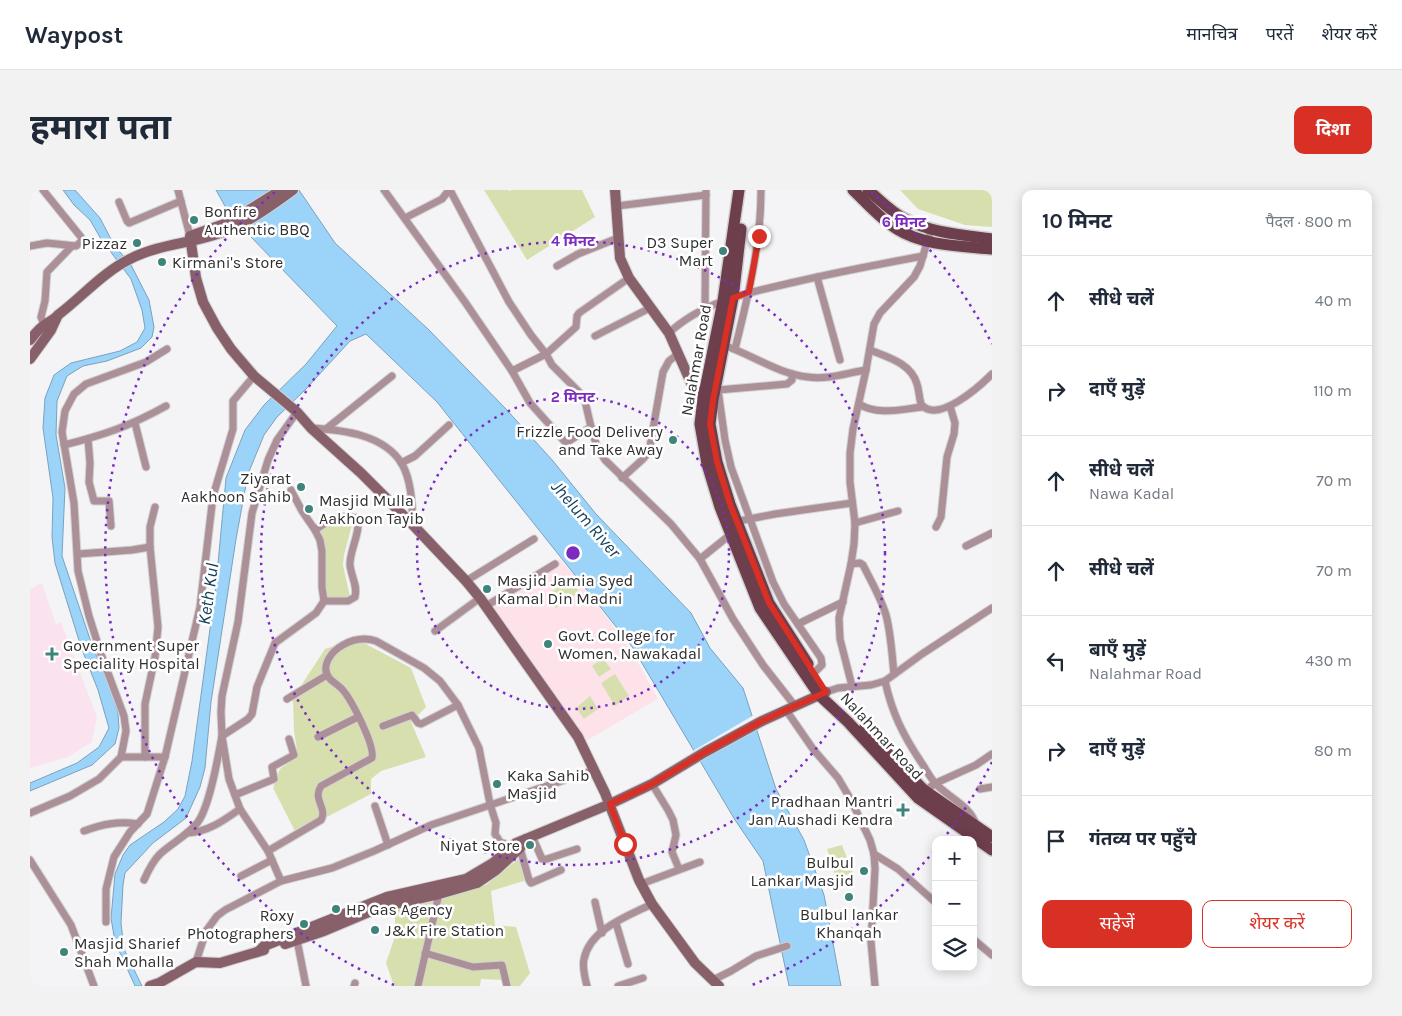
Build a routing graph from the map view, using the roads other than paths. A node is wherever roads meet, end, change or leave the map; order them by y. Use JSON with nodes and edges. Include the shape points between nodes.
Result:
{"nodes":[{"id":1,"x":42,"y":190,"type":"edge"},
{"id":2,"x":178,"y":190,"type":"edge"},
{"id":3,"x":281,"y":190,"type":"edge"},
{"id":4,"x":293,"y":190,"type":"edge"},
{"id":5,"x":384,"y":190,"type":"edge"},
{"id":6,"x":450,"y":190,"type":"edge"},
{"id":7,"x":615,"y":190,"type":"edge"},
{"id":8,"x":739,"y":190,"type":"edge"},
{"id":9,"x":747,"y":190,"type":"edge"},
{"id":10,"x":761,"y":190,"type":"edge"},
{"id":11,"x":853,"y":190,"type":"edge"},
{"id":12,"x":868,"y":190,"type":"edge"},
{"id":13,"x":706,"y":192,"type":"edge"},
{"id":14,"x":182,"y":201,"type":"junction"},
{"id":15,"x":119,"y":202,"type":"dead end"},
{"id":16,"x":617,"y":206,"type":"junction"},
{"id":17,"x":405,"y":218,"type":"junction"},
{"id":18,"x":233,"y":224,"type":"junction"},
{"id":19,"x":931,"y":229,"type":"junction"},
{"id":20,"x":618,"y":238,"type":"junction"},
{"id":21,"x":992,"y":239,"type":"edge"},
{"id":22,"x":188,"y":240,"type":"junction"},
{"id":23,"x":927,"y":241,"type":"junction"},
{"id":24,"x":30,"y":246,"type":"edge"},
{"id":25,"x":72,"y":246,"type":"junction"},
{"id":26,"x":992,"y":249,"type":"edge"},
{"id":27,"x":923,"y":256,"type":"junction"},
{"id":28,"x":557,"y":266,"type":"dead end"},
{"id":29,"x":817,"y":276,"type":"junction"},
{"id":30,"x":629,"y":278,"type":"junction"},
{"id":31,"x":749,"y":292,"type":"junction"},
{"id":32,"x":728,"y":300,"type":"junction"},
{"id":33,"x":650,"y":308,"type":"junction"},
{"id":34,"x":705,"y":309,"type":"junction"},
{"id":35,"x":58,"y":316,"type":"junction"},
{"id":36,"x":44,"y":324,"type":"junction"},
{"id":37,"x":669,"y":333,"type":"junction"},
{"id":38,"x":595,"y":336,"type":"dead end"},
{"id":39,"x":30,"y":340,"type":"edge"},
{"id":40,"x":724,"y":345,"type":"junction"},
{"id":41,"x":167,"y":349,"type":"dead end"},
{"id":42,"x":735,"y":349,"type":"junction"},
{"id":43,"x":870,"y":350,"type":"junction"},
{"id":44,"x":546,"y":354,"type":"junction"},
{"id":45,"x":678,"y":354,"type":"junction"},
{"id":46,"x":30,"y":359,"type":"edge"},
{"id":47,"x":840,"y":360,"type":"dead end"},
{"id":48,"x":866,"y":370,"type":"junction"},
{"id":49,"x":512,"y":371,"type":"junction"},
{"id":50,"x":792,"y":374,"type":"junction"},
{"id":51,"x":992,"y":374,"type":"edge"},
{"id":52,"x":254,"y":376,"type":"junction"},
{"id":53,"x":392,"y":376,"type":"dead end"},
{"id":54,"x":713,"y":392,"type":"junction"},
{"id":55,"x":859,"y":404,"type":"junction"},
{"id":56,"x":166,"y":406,"type":"dead end"},
{"id":57,"x":950,"y":406,"type":"junction"},
{"id":58,"x":923,"y":407,"type":"junction"},
{"id":59,"x":294,"y":410,"type":"junction"},
{"id":60,"x":135,"y":423,"type":"junction"},
{"id":61,"x":449,"y":424,"type":"dead end"},
{"id":62,"x":591,"y":427,"type":"junction"},
{"id":63,"x":310,"y":428,"type":"junction"},
{"id":64,"x":326,"y":429,"type":"junction"},
{"id":65,"x":88,"y":439,"type":"junction"},
{"id":66,"x":64,"y":445,"type":"junction"},
{"id":67,"x":401,"y":463,"type":"junction"},
{"id":68,"x":146,"y":467,"type":"dead end"},
{"id":69,"x":622,"y":478,"type":"junction"},
{"id":70,"x":291,"y":490,"type":"dead end"},
{"id":71,"x":852,"y":503,"type":"junction"},
{"id":72,"x":155,"y":507,"type":"dead end"},
{"id":73,"x":898,"y":511,"type":"dead end"},
{"id":74,"x":750,"y":519,"type":"junction"},
{"id":75,"x":855,"y":523,"type":"junction"},
{"id":76,"x":413,"y":525,"type":"junction"},
{"id":77,"x":111,"y":526,"type":"dead end"},
{"id":78,"x":732,"y":527,"type":"junction"},
{"id":79,"x":936,"y":527,"type":"dead end"},
{"id":80,"x":316,"y":530,"type":"junction"},
{"id":81,"x":992,"y":533,"type":"edge"},
{"id":82,"x":534,"y":539,"type":"dead end"},
{"id":83,"x":966,"y":546,"type":"dead end"},
{"id":84,"x":150,"y":547,"type":"junction"},
{"id":85,"x":78,"y":554,"type":"junction"},
{"id":86,"x":700,"y":559,"type":"junction"},
{"id":87,"x":555,"y":564,"type":"dead end"},
{"id":88,"x":851,"y":564,"type":"junction"},
{"id":89,"x":466,"y":581,"type":"junction"},
{"id":90,"x":324,"y":601,"type":"junction"},
{"id":91,"x":483,"y":602,"type":"junction"},
{"id":92,"x":843,"y":602,"type":"junction"},
{"id":93,"x":992,"y":608,"type":"edge"},
{"id":94,"x":798,"y":624,"type":"junction"},
{"id":95,"x":435,"y":631,"type":"dead end"},
{"id":96,"x":814,"y":673,"type":"junction"},
{"id":97,"x":894,"y":674,"type":"junction"},
{"id":98,"x":327,"y":675,"type":"junction"},
{"id":99,"x":885,"y":681,"type":"junction"},
{"id":100,"x":852,"y":686,"type":"junction"},
{"id":101,"x":823,"y":693,"type":"junction"},
{"id":102,"x":287,"y":699,"type":"dead end"},
{"id":103,"x":458,"y":705,"type":"junction"},
{"id":104,"x":790,"y":708,"type":"junction"},
{"id":105,"x":358,"y":717,"type":"junction"},
{"id":106,"x":382,"y":726,"type":"dead end"},
{"id":107,"x":222,"y":736,"type":"junction"},
{"id":108,"x":318,"y":737,"type":"dead end"},
{"id":109,"x":289,"y":739,"type":"dead end"},
{"id":110,"x":992,"y":754,"type":"edge"},
{"id":111,"x":120,"y":757,"type":"junction"},
{"id":112,"x":145,"y":757,"type":"junction"},
{"id":113,"x":165,"y":757,"type":"junction"},
{"id":114,"x":594,"y":770,"type":"junction"},
{"id":115,"x":936,"y":783,"type":"junction"},
{"id":116,"x":652,"y":784,"type":"junction"},
{"id":117,"x":992,"y":787,"type":"edge"},
{"id":118,"x":980,"y":789,"type":"dead end"},
{"id":119,"x":921,"y":794,"type":"junction"},
{"id":120,"x":235,"y":795,"type":"junction"},
{"id":121,"x":490,"y":804,"type":"junction"},
{"id":122,"x":610,"y":804,"type":"junction"},
{"id":123,"x":375,"y":806,"type":"dead end"},
{"id":124,"x":240,"y":809,"type":"junction"},
{"id":125,"x":30,"y":812,"type":"edge"},
{"id":126,"x":138,"y":824,"type":"junction"},
{"id":127,"x":977,"y":826,"type":"junction"},
{"id":128,"x":84,"y":831,"type":"dead end"},
{"id":129,"x":187,"y":833,"type":"junction"},
{"id":130,"x":529,"y":837,"type":"junction"},
{"id":131,"x":992,"y":837,"type":"edge"},
{"id":132,"x":388,"y":845,"type":"junction"},
{"id":133,"x":516,"y":847,"type":"junction"},
{"id":134,"x":577,"y":849,"type":"dead end"},
{"id":135,"x":992,"y":850,"type":"edge"},
{"id":136,"x":268,"y":851,"type":"junction"},
{"id":137,"x":874,"y":854,"type":"junction"},
{"id":138,"x":30,"y":860,"type":"edge"},
{"id":139,"x":272,"y":860,"type":"junction"},
{"id":140,"x":700,"y":862,"type":"dead end"},
{"id":141,"x":561,"y":870,"type":"dead end"},
{"id":142,"x":679,"y":870,"type":"junction"},
{"id":143,"x":241,"y":876,"type":"dead end"},
{"id":144,"x":144,"y":880,"type":"dead end"},
{"id":145,"x":281,"y":881,"type":"junction"},
{"id":146,"x":641,"y":884,"type":"junction"},
{"id":147,"x":438,"y":894,"type":"junction"},
{"id":148,"x":932,"y":899,"type":"edge"},
{"id":149,"x":594,"y":902,"type":"dead end"},
{"id":150,"x":652,"y":904,"type":"junction"},
{"id":151,"x":106,"y":922,"type":"dead end"},
{"id":152,"x":616,"y":922,"type":"junction"},
{"id":153,"x":602,"y":933,"type":"junction"},
{"id":154,"x":298,"y":940,"type":"junction"},
{"id":155,"x":977,"y":942,"type":"edge"},
{"id":156,"x":787,"y":946,"type":"dead end"},
{"id":157,"x":259,"y":951,"type":"junction"},
{"id":158,"x":425,"y":953,"type":"junction"},
{"id":159,"x":992,"y":955,"type":"edge"},
{"id":160,"x":196,"y":962,"type":"junction"},
{"id":161,"x":628,"y":964,"type":"dead end"},
{"id":162,"x":643,"y":978,"type":"dead end"},
{"id":163,"x":716,"y":983,"type":"edge"},
{"id":164,"x":160,"y":984,"type":"edge"},
{"id":165,"x":94,"y":986,"type":"edge"},
{"id":166,"x":306,"y":986,"type":"edge"},
{"id":167,"x":418,"y":986,"type":"edge"},
{"id":168,"x":507,"y":986,"type":"edge"},
{"id":169,"x":587,"y":986,"type":"edge"},
{"id":170,"x":618,"y":986,"type":"edge"},
{"id":171,"x":874,"y":986,"type":"edge"}],
"edges":[{"from":1,"to":25,"type":"street","via":[[82,237],[81,243]]},
{"from":2,"to":14,"type":"street"},
{"from":3,"to":18,"type":"main road"},
{"from":4,"to":18,"type":"main road"},
{"from":5,"to":17,"type":"street"},
{"from":6,"to":17,"type":"street","via":[[442,199]]},
{"from":6,"to":44,"type":"street","via":[[509,302]]},
{"from":7,"to":16,"type":"main road"},
{"from":8,"to":32,"type":"main road","name":"Nalahmar Road"},
{"from":9,"to":32,"type":"main road","name":"Nalahmar Road"},
{"from":10,"to":31,"type":"street","via":[[759,236]]},
{"from":11,"to":23,"type":"main road","via":[[897,229]]},
{"from":12,"to":19,"type":"main road","via":[[904,219]]},
{"from":13,"to":16,"type":"street"},
{"from":13,"to":34,"type":"street"},
{"from":14,"to":15,"type":"street","via":[[129,223]]},
{"from":14,"to":22,"type":"street"},
{"from":16,"to":20,"type":"main road"},
{"from":17,"to":49,"type":"street"},
{"from":18,"to":22,"type":"main road"},
{"from":19,"to":21,"type":"main road"},
{"from":19,"to":23,"type":"street"},
{"from":20,"to":28,"type":"street"},
{"from":20,"to":30,"type":"main road","via":[[620,258]]},
{"from":22,"to":35,"type":"main road","via":[[131,258],[112,269]]},
{"from":22,"to":52,"type":"main road","via":[[204,302],[217,328]]},
{"from":23,"to":26,"type":"main road"},
{"from":23,"to":27,"type":"street"},
{"from":24,"to":25,"type":"street","via":[[47,243]]},
{"from":25,"to":36,"type":"street","via":[[47,272],[41,317]]},
{"from":27,"to":29,"type":"street"},
{"from":27,"to":43,"type":"street","via":[[914,277],[880,313],[874,324]]},
{"from":29,"to":31,"type":"street"},
{"from":29,"to":47,"type":"street"},
{"from":30,"to":33,"type":"main road"},
{"from":30,"to":44,"type":"street","via":[[579,313],[576,327]]},
{"from":31,"to":32,"type":"street"},
{"from":31,"to":42,"type":"street"},
{"from":32,"to":34,"type":"street"},
{"from":32,"to":40,"type":"main road","name":"Nalahmar Road"},
{"from":32,"to":54,"type":"main road","name":"Nalahmar Road"},
{"from":33,"to":37,"type":"main road"},
{"from":33,"to":38,"type":"street"},
{"from":34,"to":37,"type":"street"},
{"from":35,"to":36,"type":"main road"},
{"from":35,"to":46,"type":"main road"},
{"from":36,"to":39,"type":"main road"},
{"from":37,"to":45,"type":"main road"},
{"from":40,"to":42,"type":"street"},
{"from":40,"to":54,"type":"main road","name":"Nalahmar Road"},
{"from":41,"to":66,"type":"street","via":[[146,362],[86,384],[74,394],[64,410]]},
{"from":42,"to":50,"type":"street"},
{"from":43,"to":48,"type":"street"},
{"from":43,"to":58,"type":"street","via":[[912,372]]},
{"from":44,"to":49,"type":"street"},
{"from":44,"to":62,"type":"street","via":[[585,401]]},
{"from":45,"to":54,"type":"main road","via":[[692,385]]},
{"from":45,"to":69,"type":"street","via":[[663,372],[649,452]]},
{"from":48,"to":50,"type":"street","via":[[828,377],[808,378]]},
{"from":48,"to":55,"type":"street"},
{"from":49,"to":62,"type":"street","via":[[530,403],[562,441],[569,441]]},
{"from":50,"to":54,"type":"street","via":[[788,384]]},
{"from":51,"to":57,"type":"street"},
{"from":52,"to":59,"type":"main road"},
{"from":52,"to":113,"type":"street","via":[[233,402],[233,429],[213,496],[200,607]]},
{"from":53,"to":64,"type":"street"},
{"from":54,"to":74,"type":"street","via":[[731,467]]},
{"from":54,"to":78,"type":"main road","name":"Nalahmar Road","via":[[710,424],[730,504]]},
{"from":55,"to":58,"type":"street","via":[[876,411]]},
{"from":55,"to":71,"type":"street","via":[[850,453]]},
{"from":56,"to":60,"type":"street"},
{"from":57,"to":58,"type":"street","via":[[941,409]]},
{"from":57,"to":79,"type":"street","via":[[955,423],[954,434],[947,457],[941,517]]},
{"from":59,"to":63,"type":"main road"},
{"from":59,"to":107,"type":"street","via":[[276,440],[252,513],[238,622],[222,696]]},
{"from":60,"to":65,"type":"street"},
{"from":60,"to":68,"type":"street"},
{"from":61,"to":67,"type":"street","via":[[415,456]]},
{"from":62,"to":69,"type":"street","via":[[601,454]]},
{"from":63,"to":64,"type":"street"},
{"from":63,"to":76,"type":"main road"},
{"from":64,"to":67,"type":"street","via":[[377,441]]},
{"from":65,"to":66,"type":"street"},
{"from":65,"to":77,"type":"street","via":[[90,490],[96,502],[109,501]]},
{"from":66,"to":85,"type":"street","via":[[74,503]]},
{"from":67,"to":76,"type":"street","via":[[408,478]]},
{"from":69,"to":86,"type":"street","via":[[671,524]]},
{"from":70,"to":80,"type":"street"},
{"from":71,"to":74,"type":"street"},
{"from":71,"to":75,"type":"street"},
{"from":72,"to":84,"type":"street"},
{"from":73,"to":75,"type":"street"},
{"from":74,"to":78,"type":"street"},
{"from":74,"to":94,"type":"street","via":[[773,582]]},
{"from":75,"to":88,"type":"street"},
{"from":76,"to":89,"type":"main road"},
{"from":78,"to":86,"type":"street"},
{"from":78,"to":96,"type":"main road","name":"Nalahmar Road","via":[[769,603]]},
{"from":78,"to":101,"type":"main road","name":"Nalahmar Road","via":[[760,608]]},
{"from":80,"to":90,"type":"street","via":[[322,552]]},
{"from":80,"to":90,"type":"street","via":[[345,516],[356,518],[359,525],[350,556],[356,597],[348,601]]},
{"from":81,"to":83,"type":"street"},
{"from":82,"to":89,"type":"street"},
{"from":84,"to":85,"type":"street"},
{"from":84,"to":112,"type":"street","via":[[158,626],[145,704]]},
{"from":85,"to":111,"type":"street","via":[[78,571],[89,616],[124,716],[126,731]]},
{"from":86,"to":104,"type":"street"},
{"from":87,"to":91,"type":"street"},
{"from":88,"to":92,"type":"street"},
{"from":88,"to":97,"type":"street","via":[[863,565],[880,599],[890,633]]},
{"from":89,"to":91,"type":"main road"},
{"from":90,"to":107,"type":"street","via":[[316,613],[275,643],[257,687],[252,714]]},
{"from":91,"to":95,"type":"street"},
{"from":91,"to":114,"type":"main road","via":[[578,737]]},
{"from":92,"to":94,"type":"street"},
{"from":92,"to":100,"type":"street","via":[[839,618],[840,639]]},
{"from":93,"to":97,"type":"street"},
{"from":94,"to":96,"type":"street","via":[[822,661],[821,668]]},
{"from":96,"to":101,"type":"main road","name":"Nalahmar Road"},
{"from":97,"to":99,"type":"street"},
{"from":98,"to":102,"type":"street"},
{"from":98,"to":103,"type":"street","via":[[326,664],[337,648],[359,638],[368,638],[424,668],[440,681]]},
{"from":98,"to":105,"type":"street","via":[[341,688]]},
{"from":99,"to":100,"type":"street"},
{"from":99,"to":115,"type":"street","via":[[899,726]]},
{"from":100,"to":101,"type":"street"},
{"from":101,"to":104,"type":"main road"},
{"from":101,"to":119,"type":"main road","name":"Nalahmar Road"},
{"from":103,"to":106,"type":"street","via":[[421,724],[411,715]]},
{"from":103,"to":121,"type":"street","via":[[479,748]]},
{"from":104,"to":116,"type":"main road"},
{"from":104,"to":137,"type":"street","via":[[813,749],[838,778],[851,800]]},
{"from":105,"to":108,"type":"street"},
{"from":105,"to":136,"type":"street","via":[[371,745],[372,758],[321,786],[318,795],[324,814],[322,820]]},
{"from":107,"to":120,"type":"street"},
{"from":107,"to":129,"type":"street","via":[[206,803],[199,821]]},
{"from":109,"to":120,"type":"street","via":[[294,755],[272,767],[274,779]]},
{"from":110,"to":115,"type":"street"},
{"from":111,"to":112,"type":"street"},
{"from":111,"to":125,"type":"street","via":[[87,787]]},
{"from":112,"to":113,"type":"street"},
{"from":113,"to":126,"type":"street","via":[[147,814]]},
{"from":114,"to":121,"type":"street"},
{"from":114,"to":122,"type":"main road"},
{"from":115,"to":119,"type":"street"},
{"from":115,"to":127,"type":"street","via":[[969,812]]},
{"from":116,"to":122,"type":"main road"},
{"from":116,"to":142,"type":"street","via":[[673,820],[676,835],[672,852]]},
{"from":117,"to":118,"type":"street"},
{"from":119,"to":127,"type":"main road","name":"Nalahmar Road"},
{"from":119,"to":135,"type":"main road","name":"Nalahmar Road"},
{"from":120,"to":124,"type":"street"},
{"from":121,"to":132,"type":"street","via":[[431,825]]},
{"from":121,"to":133,"type":"street","via":[[496,823],[495,834],[500,842]]},
{"from":122,"to":130,"type":"main road"},
{"from":122,"to":146,"type":"main road"},
{"from":123,"to":132,"type":"street"},
{"from":124,"to":129,"type":"street","via":[[211,828]]},
{"from":124,"to":136,"type":"street"},
{"from":126,"to":128,"type":"street","via":[[107,823]]},
{"from":126,"to":151,"type":"street","via":[[114,857],[105,903]]},
{"from":127,"to":131,"type":"main road","name":"Nalahmar Road"},
{"from":129,"to":144,"type":"street","via":[[150,866]]},
{"from":130,"to":133,"type":"main road"},
{"from":130,"to":134,"type":"street","via":[[542,860]]},
{"from":132,"to":145,"type":"street","via":[[332,868]]},
{"from":133,"to":141,"type":"street","via":[[531,882]]},
{"from":133,"to":147,"type":"main road","via":[[496,870],[477,883]]},
{"from":133,"to":157,"type":"main road","via":[[466,879],[387,897],[264,946]]},
{"from":136,"to":139,"type":"street"},
{"from":137,"to":148,"type":"street","via":[[898,869]]},
{"from":137,"to":171,"type":"street","via":[[871,942]]},
{"from":138,"to":165,"type":"street","via":[[71,925]]},
{"from":139,"to":143,"type":"street"},
{"from":139,"to":145,"type":"street"},
{"from":140,"to":142,"type":"street"},
{"from":142,"to":146,"type":"street"},
{"from":145,"to":160,"type":"street","via":[[217,916],[206,931]]},
{"from":146,"to":150,"type":"main road"},
{"from":147,"to":154,"type":"main road","via":[[381,907]]},
{"from":147,"to":158,"type":"street"},
{"from":149,"to":153,"type":"street"},
{"from":150,"to":152,"type":"street"},
{"from":150,"to":163,"type":"main road","via":[[695,963]]},
{"from":152,"to":153,"type":"street"},
{"from":152,"to":161,"type":"street"},
{"from":153,"to":169,"type":"street","via":[[588,949],[584,960]]},
{"from":154,"to":157,"type":"main road"},
{"from":154,"to":166,"type":"street"},
{"from":155,"to":159,"type":"street"},
{"from":156,"to":163,"type":"street","via":[[756,956]]},
{"from":157,"to":160,"type":"main road","via":[[220,963]]},
{"from":158,"to":167,"type":"street"},
{"from":158,"to":168,"type":"street","via":[[473,967],[502,965]]},
{"from":160,"to":164,"type":"main road"},
{"from":162,"to":170,"type":"street"}]}
